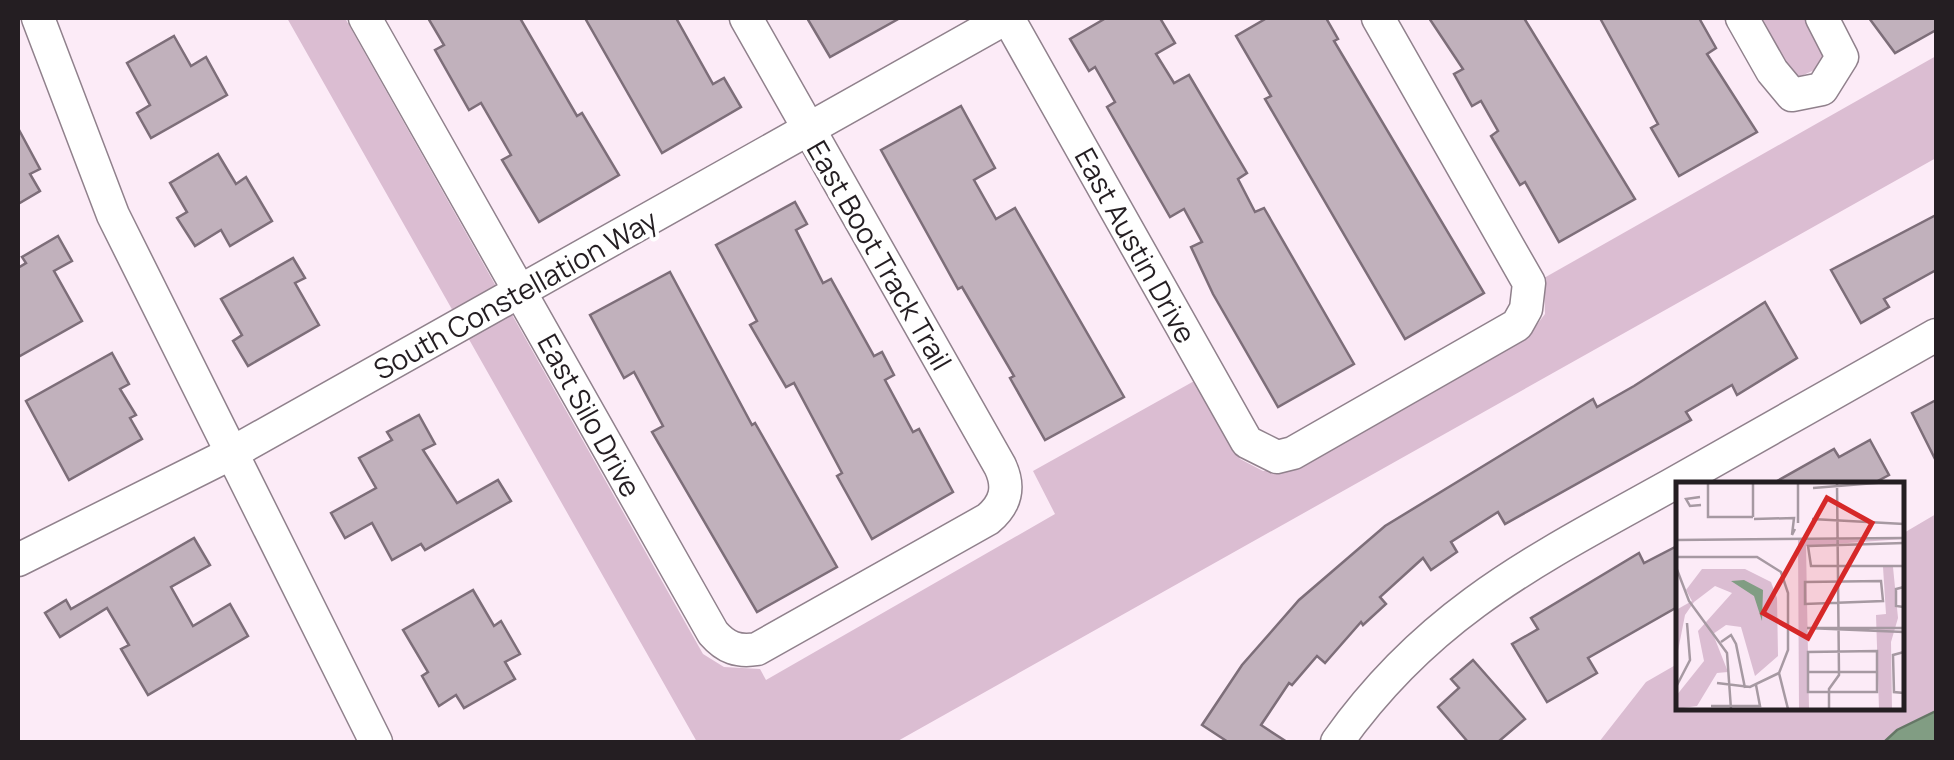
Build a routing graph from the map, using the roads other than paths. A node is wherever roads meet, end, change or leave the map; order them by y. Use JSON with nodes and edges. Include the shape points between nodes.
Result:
{"nodes":[{"id":1,"x":38,"y":18,"type":"edge"},
{"id":2,"x":365,"y":18,"type":"edge"},
{"id":3,"x":746,"y":18,"type":"edge"},
{"id":4,"x":1007,"y":18,"type":"edge"},
{"id":5,"x":1378,"y":18,"type":"edge"},
{"id":6,"x":1742,"y":18,"type":"edge"},
{"id":7,"x":1822,"y":18,"type":"edge"},
{"id":8,"x":809,"y":129,"type":"junction"},
{"id":9,"x":521,"y":293,"type":"junction"},
{"id":10,"x":1936,"y":336,"type":"edge"},
{"id":11,"x":230,"y":454,"type":"junction"},
{"id":12,"x":18,"y":560,"type":"edge"},
{"id":13,"x":732,"y":649,"type":"joint"},
{"id":14,"x":376,"y":742,"type":"edge"},
{"id":15,"x":1338,"y":742,"type":"edge"}],
"edges":[{"from":1,"to":11,"type":"street","via":[[113,215]]},
{"from":2,"to":9,"type":"street","name":"East Silo Drive"},
{"from":3,"to":8,"type":"street","name":"East Boot Track Trail"},
{"from":4,"to":5,"type":"street","name":"East Austin Drive","via":[[1247,442],[1277,457],[1518,324],[1526,309],[1528,283]]},
{"from":4,"to":8,"type":"street","name":"South Constellation Way"},
{"from":6,"to":7,"type":"street","via":[[1792,95],[1822,89],[1842,58]]},
{"from":8,"to":9,"type":"street","name":"South Constellation Way"},
{"from":8,"to":13,"type":"street","name":"East Boot Track Trail","via":[[1000,466],[1005,494],[997,512],[971,528],[757,649]]},
{"from":9,"to":11,"type":"street","name":"South Constellation Way"},
{"from":9,"to":13,"type":"street","name":"East Silo Drive","via":[[713,633]]},
{"from":10,"to":15,"type":"street","via":[[1505,577],[1420,644]]},
{"from":11,"to":12,"type":"street","name":"South Constellation Way"},
{"from":11,"to":14,"type":"street"}]}
